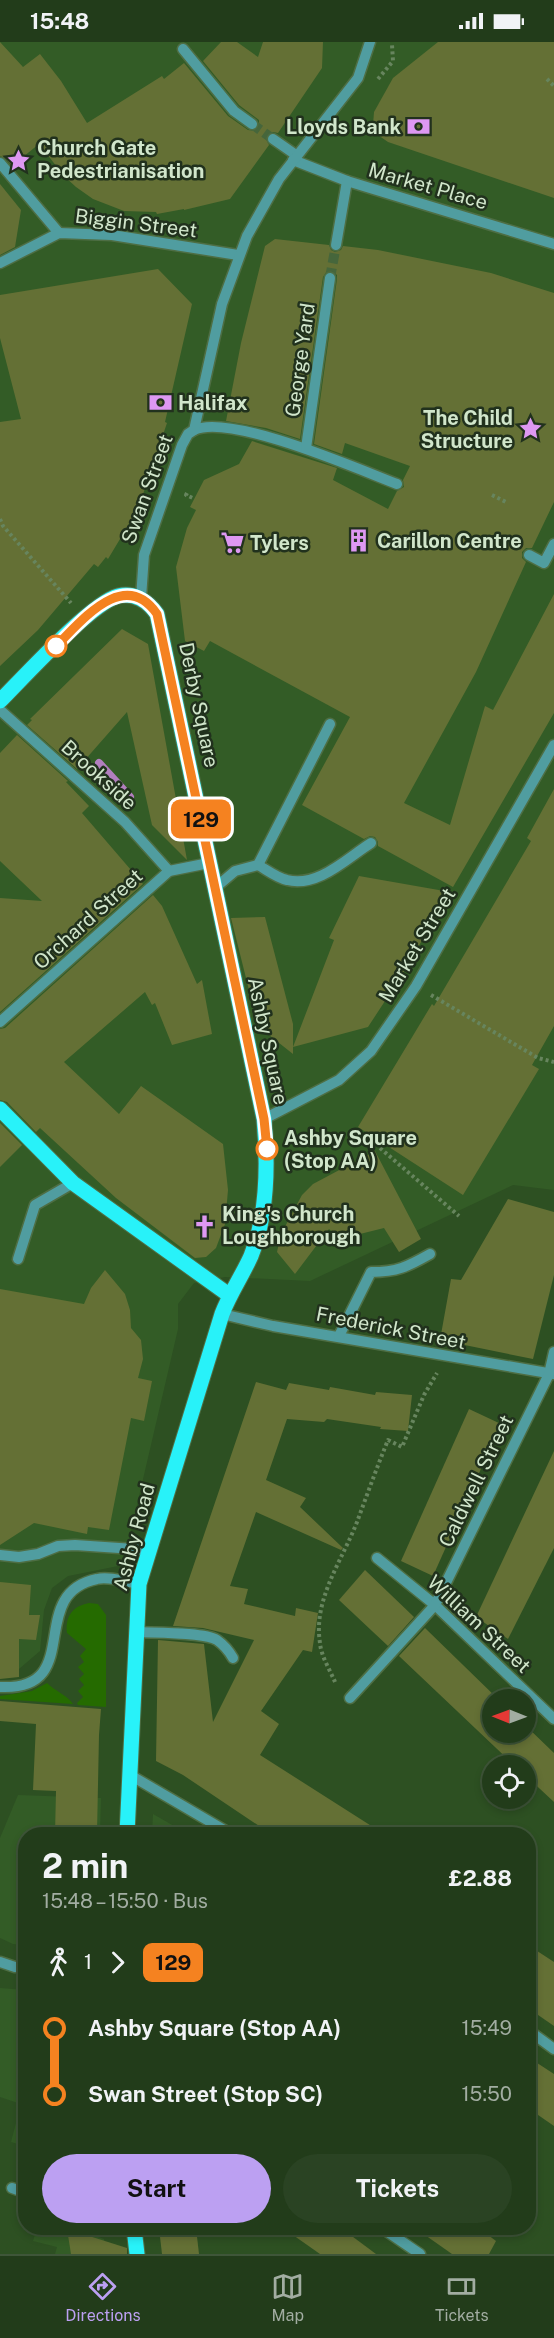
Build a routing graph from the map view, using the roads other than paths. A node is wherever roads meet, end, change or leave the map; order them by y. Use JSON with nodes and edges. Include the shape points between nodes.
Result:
{"nodes":[{"id":1,"x":370,"y":42,"type":"edge"},
{"id":2,"x":183,"y":49,"type":"dead end"},
{"id":3,"x":252,"y":124,"type":"tunnel mouth"},
{"id":4,"x":273,"y":139,"type":"tunnel mouth"},
{"id":5,"x":295,"y":158,"type":"junction"},
{"id":6,"x":0,"y":163,"type":"edge"},
{"id":7,"x":347,"y":181,"type":"junction"},
{"id":8,"x":59,"y":232,"type":"junction"},
{"id":9,"x":554,"y":244,"type":"edge"},
{"id":10,"x":336,"y":246,"type":"tunnel mouth"},
{"id":11,"x":238,"y":255,"type":"junction"},
{"id":12,"x":0,"y":263,"type":"edge"},
{"id":13,"x":330,"y":278,"type":"tunnel mouth"},
{"id":14,"x":194,"y":430,"type":"junction"},
{"id":15,"x":306,"y":448,"type":"junction"},
{"id":16,"x":397,"y":484,"type":"dead end"},
{"id":17,"x":554,"y":544,"type":"edge"},
{"id":18,"x":529,"y":555,"type":"dead end"},
{"id":19,"x":141,"y":598,"type":"junction"},
{"id":20,"x":0,"y":701,"type":"edge"},
{"id":21,"x":0,"y":710,"type":"edge"},
{"id":22,"x":330,"y":724,"type":"dead end"},
{"id":23,"x":554,"y":745,"type":"edge"},
{"id":24,"x":371,"y":843,"type":"dead end"},
{"id":25,"x":209,"y":863,"type":"junction"},
{"id":26,"x":258,"y":865,"type":"junction"},
{"id":27,"x":169,"y":871,"type":"junction"},
{"id":28,"x":215,"y":888,"type":"junction"},
{"id":29,"x":0,"y":1022,"type":"edge"},
{"id":30,"x":0,"y":1109,"type":"edge"},
{"id":31,"x":264,"y":1119,"type":"junction"},
{"id":32,"x":73,"y":1183,"type":"junction"},
{"id":33,"x":430,"y":1254,"type":"dead end"},
{"id":34,"x":18,"y":1259,"type":"dead end"},
{"id":35,"x":229,"y":1295,"type":"junction"},
{"id":36,"x":222,"y":1314,"type":"junction"},
{"id":37,"x":339,"y":1336,"type":"junction"},
{"id":38,"x":554,"y":1352,"type":"edge"},
{"id":39,"x":551,"y":1374,"type":"edge"},
{"id":40,"x":149,"y":1550,"type":"junction"},
{"id":41,"x":0,"y":1555,"type":"edge"},
{"id":42,"x":377,"y":1558,"type":"dead end"},
{"id":43,"x":139,"y":1584,"type":"junction"},
{"id":44,"x":435,"y":1605,"type":"junction"},
{"id":45,"x":136,"y":1632,"type":"junction"},
{"id":46,"x":233,"y":1658,"type":"dead end"},
{"id":47,"x":0,"y":1687,"type":"edge"},
{"id":48,"x":350,"y":1698,"type":"dead end"},
{"id":49,"x":554,"y":1719,"type":"edge"},
{"id":50,"x":130,"y":1775,"type":"junction"},
{"id":51,"x":127,"y":1827,"type":"edge"},
{"id":52,"x":219,"y":1827,"type":"edge"},
{"id":53,"x":0,"y":1962,"type":"edge"},
{"id":54,"x":18,"y":1967,"type":"edge"},
{"id":55,"x":536,"y":2036,"type":"edge"},
{"id":56,"x":554,"y":2049,"type":"edge"},
{"id":57,"x":12,"y":2188,"type":"dead end"},
{"id":58,"x":18,"y":2190,"type":"edge"},
{"id":59,"x":135,"y":2235,"type":"edge"},
{"id":60,"x":392,"y":2235,"type":"edge"},
{"id":61,"x":137,"y":2254,"type":"edge"},
{"id":62,"x":420,"y":2254,"type":"edge"}],
"edges":[{"from":1,"to":5,"type":"street","via":[[358,78]]},
{"from":2,"to":3,"type":"street","via":[[234,111]]},
{"from":4,"to":5,"type":"street","name":"Market Place"},
{"from":5,"to":7,"type":"street","name":"Market Place"},
{"from":5,"to":11,"type":"street","via":[[262,207]]},
{"from":6,"to":8,"type":"street"},
{"from":7,"to":9,"type":"street","name":"Market Place"},
{"from":7,"to":10,"type":"street"},
{"from":8,"to":11,"type":"street","name":"Biggin Street","via":[[112,234]]},
{"from":8,"to":12,"type":"street","name":"Biggin Street"},
{"from":11,"to":14,"type":"street","name":"Swan Street","via":[[222,304]]},
{"from":13,"to":15,"type":"street","name":"George Yard"},
{"from":14,"to":15,"type":"street","name":"George Yard","via":[[208,426]]},
{"from":14,"to":19,"type":"street","name":"Swan Street","via":[[182,445],[148,542],[142,564]]},
{"from":15,"to":16,"type":"street","name":"George Yard"},
{"from":17,"to":18,"type":"street","via":[[544,563]]},
{"from":19,"to":20,"type":"main road","via":[[117,596],[104,602]]},
{"from":19,"to":25,"type":"main road","name":"Derby Square","via":[[157,614],[164,641]]},
{"from":21,"to":27,"type":"street","name":"Brookside","via":[[125,822]]},
{"from":22,"to":26,"type":"street"},
{"from":23,"to":31,"type":"street","name":"Market Street","via":[[416,986],[370,1051],[339,1080]]},
{"from":24,"to":26,"type":"street","via":[[327,873],[304,882],[286,880]]},
{"from":25,"to":27,"type":"street","name":"Orchard Street"},
{"from":25,"to":28,"type":"main road","name":"Ashby Square"},
{"from":26,"to":28,"type":"street","via":[[235,871]]},
{"from":27,"to":29,"type":"street","name":"Orchard Street"},
{"from":28,"to":31,"type":"main road","name":"Ashby Square"},
{"from":30,"to":32,"type":"main road"},
{"from":31,"to":35,"type":"main road","name":"Ashby Square","via":[[266,1188],[251,1255]]},
{"from":32,"to":34,"type":"street","via":[[35,1205]]},
{"from":32,"to":35,"type":"main road"},
{"from":33,"to":37,"type":"street","via":[[403,1269],[370,1272]]},
{"from":35,"to":36,"type":"main road","name":"Ashby Road"},
{"from":36,"to":37,"type":"street","name":"Frederick Street"},
{"from":36,"to":40,"type":"main road","name":"Ashby Road"},
{"from":37,"to":39,"type":"street","name":"Frederick Street"},
{"from":38,"to":39,"type":"street","name":"Caldwell Street"},
{"from":39,"to":44,"type":"street","name":"Caldwell Street"},
{"from":40,"to":41,"type":"street","via":[[75,1545],[19,1557]]},
{"from":40,"to":43,"type":"main road","name":"Ashby Road"},
{"from":42,"to":44,"type":"street","name":"William Street"},
{"from":43,"to":45,"type":"main road","name":"Ashby Road"},
{"from":43,"to":47,"type":"street","via":[[98,1578],[72,1590],[58,1611],[50,1661],[42,1673],[28,1684]]},
{"from":44,"to":48,"type":"street","name":"Caldwell Street"},
{"from":44,"to":49,"type":"street","name":"William Street"},
{"from":45,"to":46,"type":"street","via":[[216,1639]]},
{"from":45,"to":50,"type":"main road","name":"Ashby Road"},
{"from":50,"to":51,"type":"main road","name":"Ashby Road"},
{"from":50,"to":52,"type":"street"},
{"from":53,"to":54,"type":"street"},
{"from":55,"to":56,"type":"street"},
{"from":57,"to":58,"type":"street"},
{"from":59,"to":61,"type":"main road"},
{"from":60,"to":62,"type":"street"}]}
